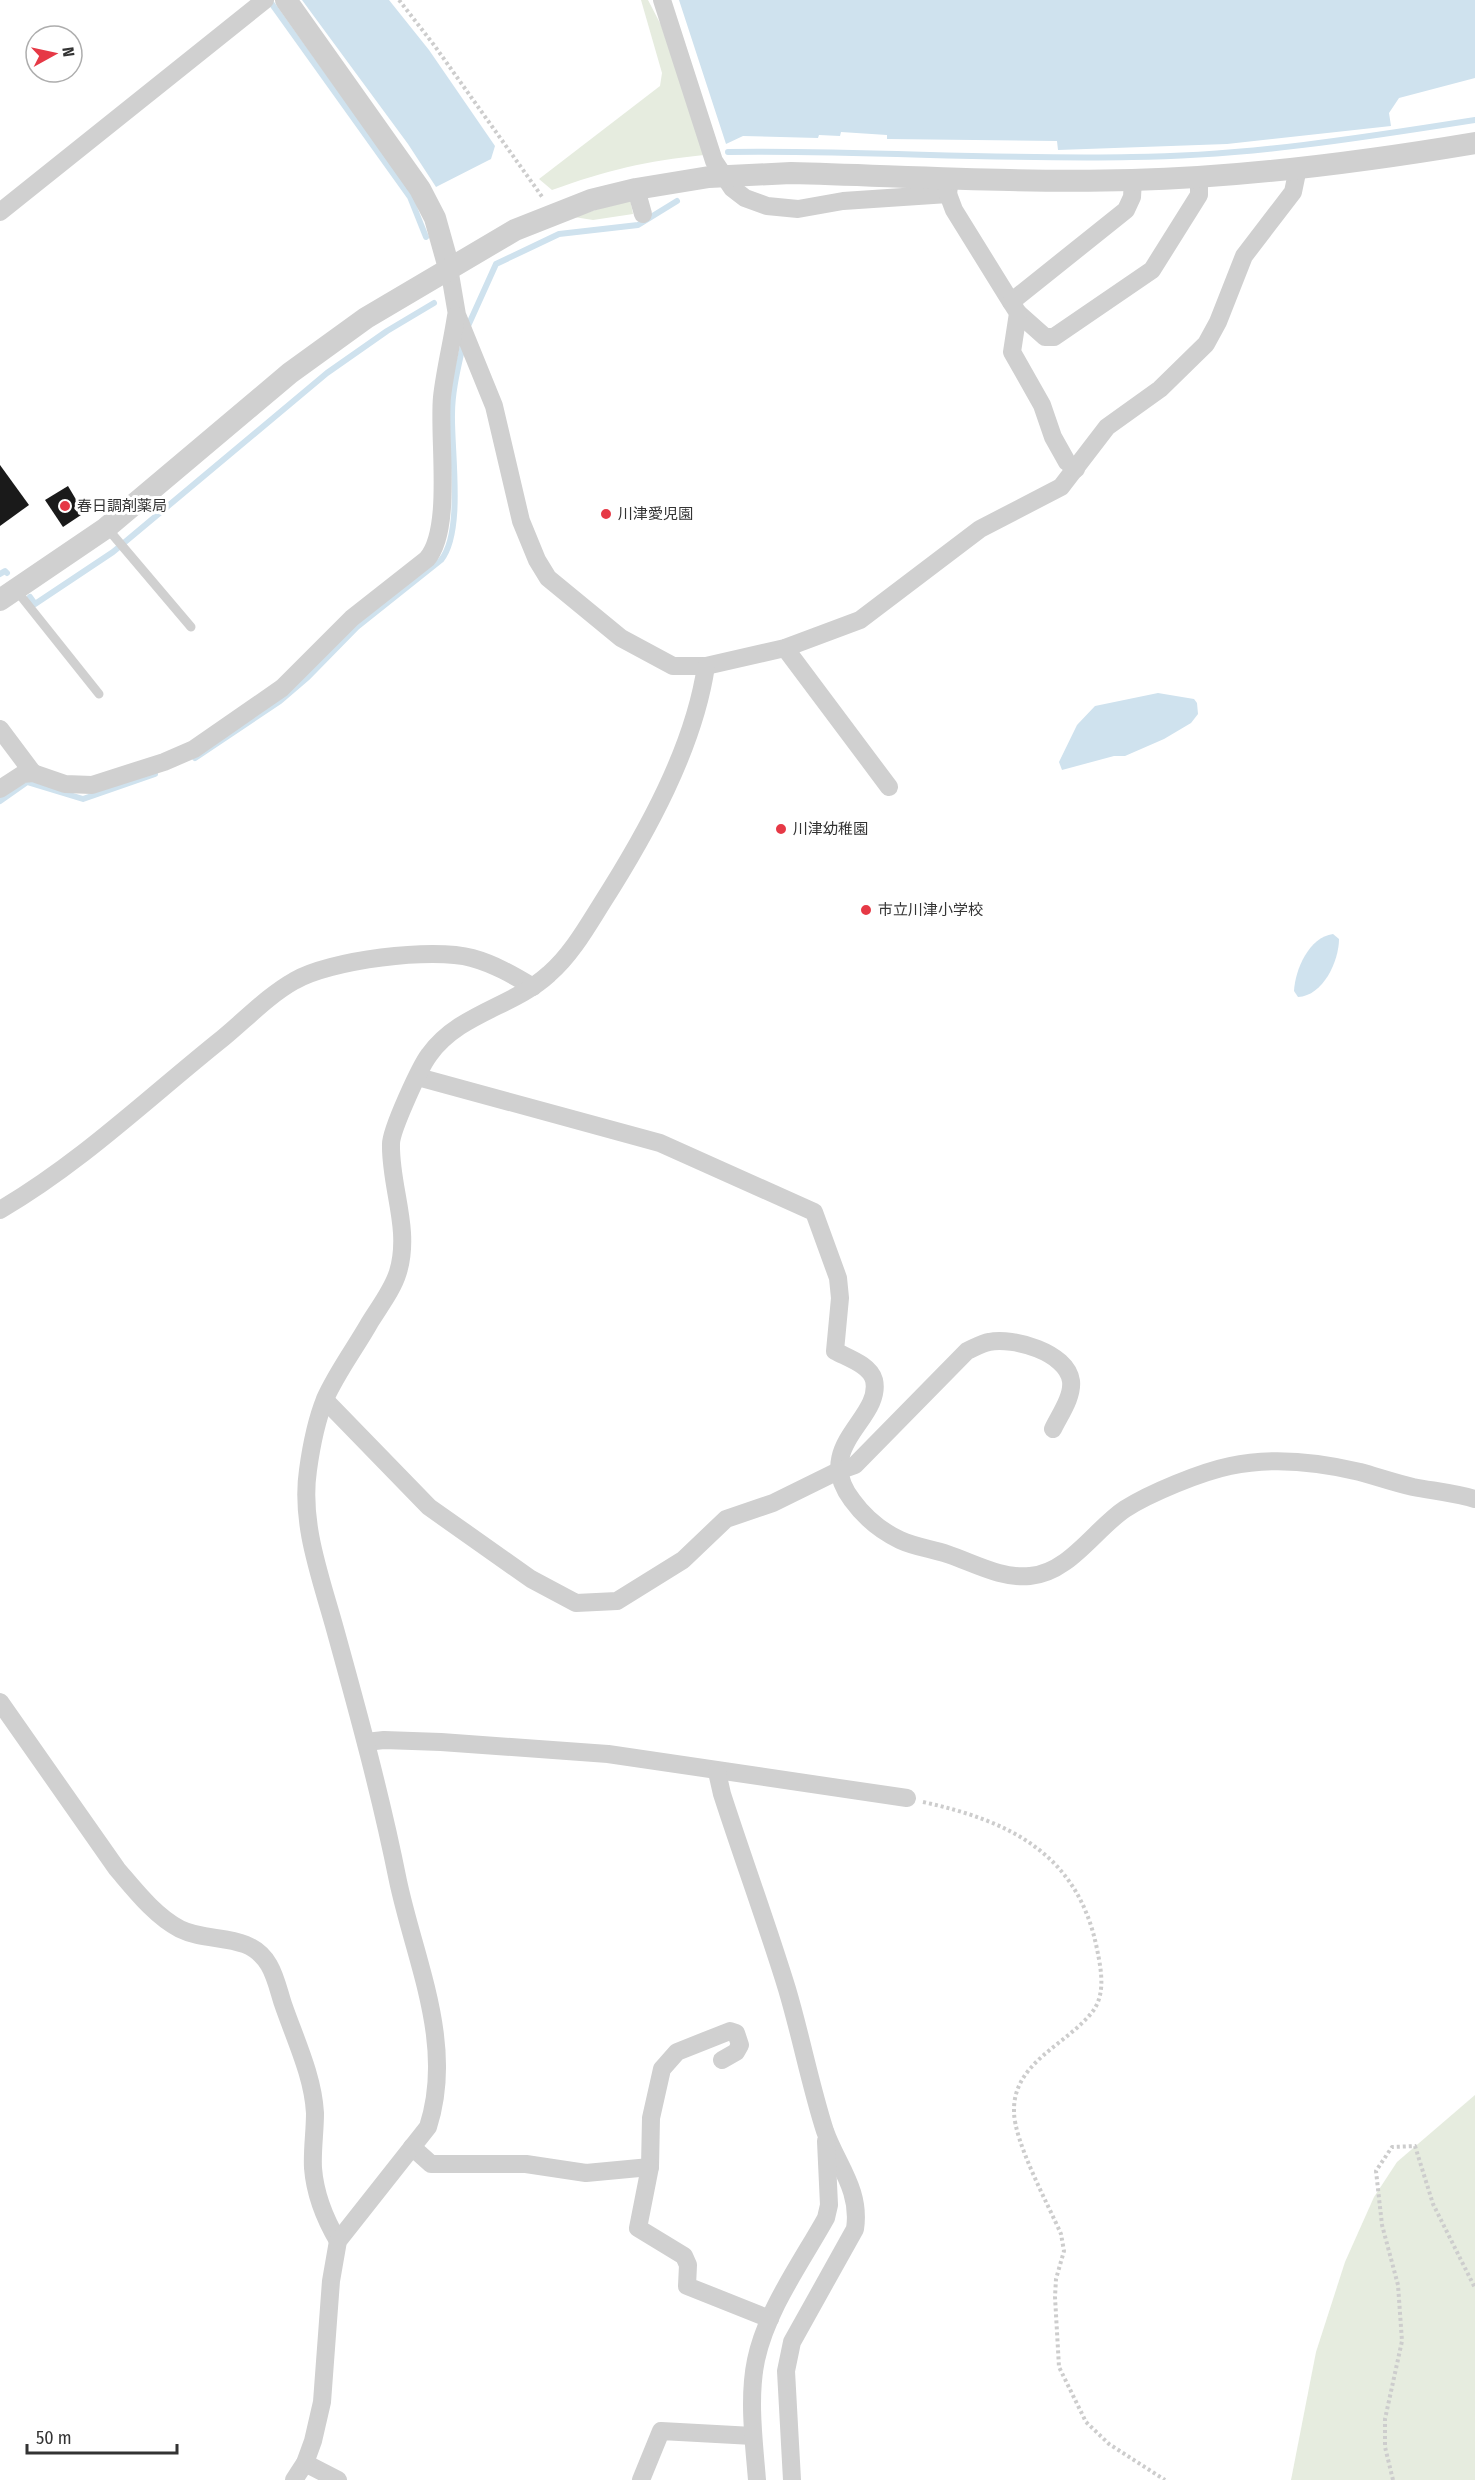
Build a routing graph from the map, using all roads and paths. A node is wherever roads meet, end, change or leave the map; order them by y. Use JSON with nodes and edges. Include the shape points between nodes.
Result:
{"nodes":[{"id":1,"x":264,"y":0,"type":"edge"},
{"id":2,"x":286,"y":0,"type":"edge"},
{"id":3,"x":399,"y":0,"type":"edge"},
{"id":4,"x":662,"y":0,"type":"edge"},
{"id":5,"x":1475,"y":143,"type":"edge"},
{"id":6,"x":1298,"y":168,"type":"junction"},
{"id":7,"x":723,"y":176,"type":"junction"},
{"id":8,"x":1199,"y":177,"type":"junction"},
{"id":9,"x":1133,"y":180,"type":"junction"},
{"id":10,"x":949,"y":186,"type":"junction"},
{"id":11,"x":636,"y":189,"type":"junction"},
{"id":12,"x":0,"y":212,"type":"edge"},
{"id":13,"x":555,"y":213,"type":"junction"},
{"id":14,"x":643,"y":214,"type":"dead end"},
{"id":15,"x":449,"y":268,"type":"junction"},
{"id":16,"x":1015,"y":307,"type":"junction"},
{"id":17,"x":462,"y":329,"type":"junction"},
{"id":18,"x":1076,"y":469,"type":"junction"},
{"id":19,"x":116,"y":540,"type":"junction"},
{"id":20,"x":8,"y":595,"type":"edge"},
{"id":21,"x":191,"y":627,"type":"dead end"},
{"id":22,"x":785,"y":648,"type":"junction"},
{"id":23,"x":706,"y":666,"type":"junction"},
{"id":24,"x":99,"y":694,"type":"dead end"},
{"id":25,"x":0,"y":729,"type":"edge"},
{"id":26,"x":33,"y":772,"type":"junction"},
{"id":27,"x":889,"y":787,"type":"dead end"},
{"id":28,"x":0,"y":789,"type":"edge"},
{"id":29,"x":533,"y":987,"type":"junction"},
{"id":30,"x":418,"y":1077,"type":"junction"},
{"id":31,"x":0,"y":1210,"type":"edge"},
{"id":32,"x":325,"y":1400,"type":"junction"},
{"id":33,"x":1053,"y":1429,"type":"dead end"},
{"id":34,"x":838,"y":1471,"type":"junction"},
{"id":35,"x":1475,"y":1499,"type":"edge"},
{"id":36,"x":0,"y":1702,"type":"edge"},
{"id":37,"x":366,"y":1742,"type":"junction"},
{"id":38,"x":717,"y":1772,"type":"junction"},
{"id":39,"x":907,"y":1798,"type":"joint"},
{"id":40,"x":722,"y":2060,"type":"dead end"},
{"id":41,"x":826,"y":2133,"type":"junction"},
{"id":42,"x":412,"y":2147,"type":"junction"},
{"id":43,"x":650,"y":2167,"type":"junction"},
{"id":44,"x":338,"y":2241,"type":"junction"},
{"id":45,"x":1475,"y":2288,"type":"edge"},
{"id":46,"x":770,"y":2319,"type":"junction"},
{"id":47,"x":753,"y":2436,"type":"junction"},
{"id":48,"x":305,"y":2463,"type":"junction"},
{"id":49,"x":294,"y":2480,"type":"edge"},
{"id":50,"x":338,"y":2480,"type":"edge"},
{"id":51,"x":641,"y":2480,"type":"edge"},
{"id":52,"x":758,"y":2480,"type":"edge"},
{"id":53,"x":792,"y":2480,"type":"edge"},
{"id":54,"x":1165,"y":2480,"type":"edge"},
{"id":55,"x":1393,"y":2480,"type":"edge"}],
"edges":[{"from":1,"to":12,"type":"street"},
{"from":2,"to":15,"type":"street","via":[[420,189],[435,218]]},
{"from":3,"to":13,"type":"path"},
{"from":4,"to":7,"type":"street","via":[[714,161]]},
{"from":5,"to":6,"type":"street"},
{"from":6,"to":8,"type":"street"},
{"from":6,"to":18,"type":"street","via":[[1293,192],[1244,256],[1206,344],[1166,384],[1107,427]]},
{"from":7,"to":10,"type":"street","via":[[791,173]]},
{"from":7,"to":10,"type":"street","via":[[745,198],[778,208]]},
{"from":7,"to":11,"type":"street"},
{"from":8,"to":9,"type":"street"},
{"from":8,"to":16,"type":"street","via":[[1199,195],[1152,270],[1054,337],[1045,337]]},
{"from":9,"to":10,"type":"street"},
{"from":9,"to":16,"type":"street","via":[[1132,198],[1126,210]]},
{"from":10,"to":16,"type":"street","via":[[954,210]]},
{"from":11,"to":13,"type":"street"},
{"from":11,"to":14,"type":"street"},
{"from":13,"to":15,"type":"street","via":[[515,230]]},
{"from":15,"to":17,"type":"street"},
{"from":15,"to":19,"type":"street","via":[[366,318],[290,373]]},
{"from":16,"to":18,"type":"street","via":[[1012,352],[1042,405],[1053,437],[1067,462]]},
{"from":17,"to":23,"type":"street","via":[[494,406],[521,521],[548,578],[621,638],[673,666]]},
{"from":17,"to":26,"type":"street","via":[[442,398],[440,528],[435,549],[427,558],[352,618],[282,688],[194,749],[92,785],[65,784]]},
{"from":18,"to":22,"type":"street","via":[[1061,487],[980,529],[860,620]]},
{"from":19,"to":20,"type":"street"},
{"from":19,"to":21,"type":"lane"},
{"from":20,"to":24,"type":"lane"},
{"from":22,"to":23,"type":"street"},
{"from":22,"to":27,"type":"street"},
{"from":23,"to":29,"type":"street","via":[[701,698],[683,746],[633,854],[582,934],[552,973]]},
{"from":25,"to":26,"type":"street"},
{"from":26,"to":28,"type":"street"},
{"from":29,"to":30,"type":"street","via":[[482,1011],[446,1036],[427,1057]]},
{"from":29,"to":31,"type":"street","via":[[470,957],[440,953],[328,966],[293,981],[150,1096],[86,1154]]},
{"from":30,"to":32,"type":"street","via":[[390,1140],[404,1248],[396,1277]]},
{"from":30,"to":34,"type":"street","via":[[660,1143],[814,1212],[838,1278],[835,1351],[868,1369],[874,1381],[872,1396],[840,1456]]},
{"from":32,"to":34,"type":"street","via":[[429,1507],[531,1579],[576,1603],[617,1601],[683,1560],[726,1519],[773,1503]]},
{"from":32,"to":37,"type":"street","via":[[308,1470],[307,1504],[327,1607]]},
{"from":33,"to":34,"type":"street","via":[[1071,1382],[1063,1364],[1041,1349],[1012,1342],[989,1342],[967,1351],[855,1466]]},
{"from":34,"to":35,"type":"street","via":[[845,1491],[869,1522],[900,1540],[979,1567],[1030,1576],[1049,1571],[1067,1559],[1123,1510],[1148,1496],[1227,1466],[1279,1461],[1358,1472]]},
{"from":36,"to":44,"type":"street","via":[[134,1889],[183,1930],[239,1941],[253,1948],[269,1965],[306,2068],[315,2112],[313,2168],[317,2192]]},
{"from":37,"to":38,"type":"street","via":[[441,1742],[608,1754]]},
{"from":37,"to":42,"type":"street","via":[[431,2007],[436,2050],[436,2104],[428,2127]]},
{"from":38,"to":39,"type":"street"},
{"from":38,"to":41,"type":"street","via":[[787,1990]]},
{"from":39,"to":54,"type":"path","via":[[960,1810],[1019,1834],[1049,1856],[1080,1894],[1094,1935],[1102,1986],[1094,2010],[1028,2069],[1017,2088],[1013,2112],[1019,2138],[1061,2234],[1064,2251],[1054,2297],[1059,2367],[1086,2422],[1109,2444]]},
{"from":40,"to":43,"type":"street","via":[[740,2045],[736,2032],[677,2052],[668,2060],[662,2069],[651,2118]]},
{"from":41,"to":46,"type":"street","via":[[830,2205]]},
{"from":41,"to":53,"type":"street","via":[[847,2176],[858,2213],[855,2229],[792,2342],[786,2371]]},
{"from":42,"to":43,"type":"street","via":[[431,2164],[526,2164],[586,2173]]},
{"from":42,"to":44,"type":"street"},
{"from":43,"to":46,"type":"street","via":[[638,2228],[684,2256],[688,2265],[687,2286]]},
{"from":44,"to":48,"type":"street","via":[[331,2281],[322,2402]]},
{"from":45,"to":55,"type":"path","via":[[1434,2204],[1415,2146],[1392,2147],[1376,2171],[1382,2224],[1398,2285],[1402,2341],[1385,2419],[1384,2447]]},
{"from":46,"to":47,"type":"street","via":[[756,2362]]},
{"from":47,"to":51,"type":"street","via":[[661,2431]]},
{"from":47,"to":52,"type":"street"},
{"from":48,"to":49,"type":"street"},
{"from":48,"to":50,"type":"street"}]}
